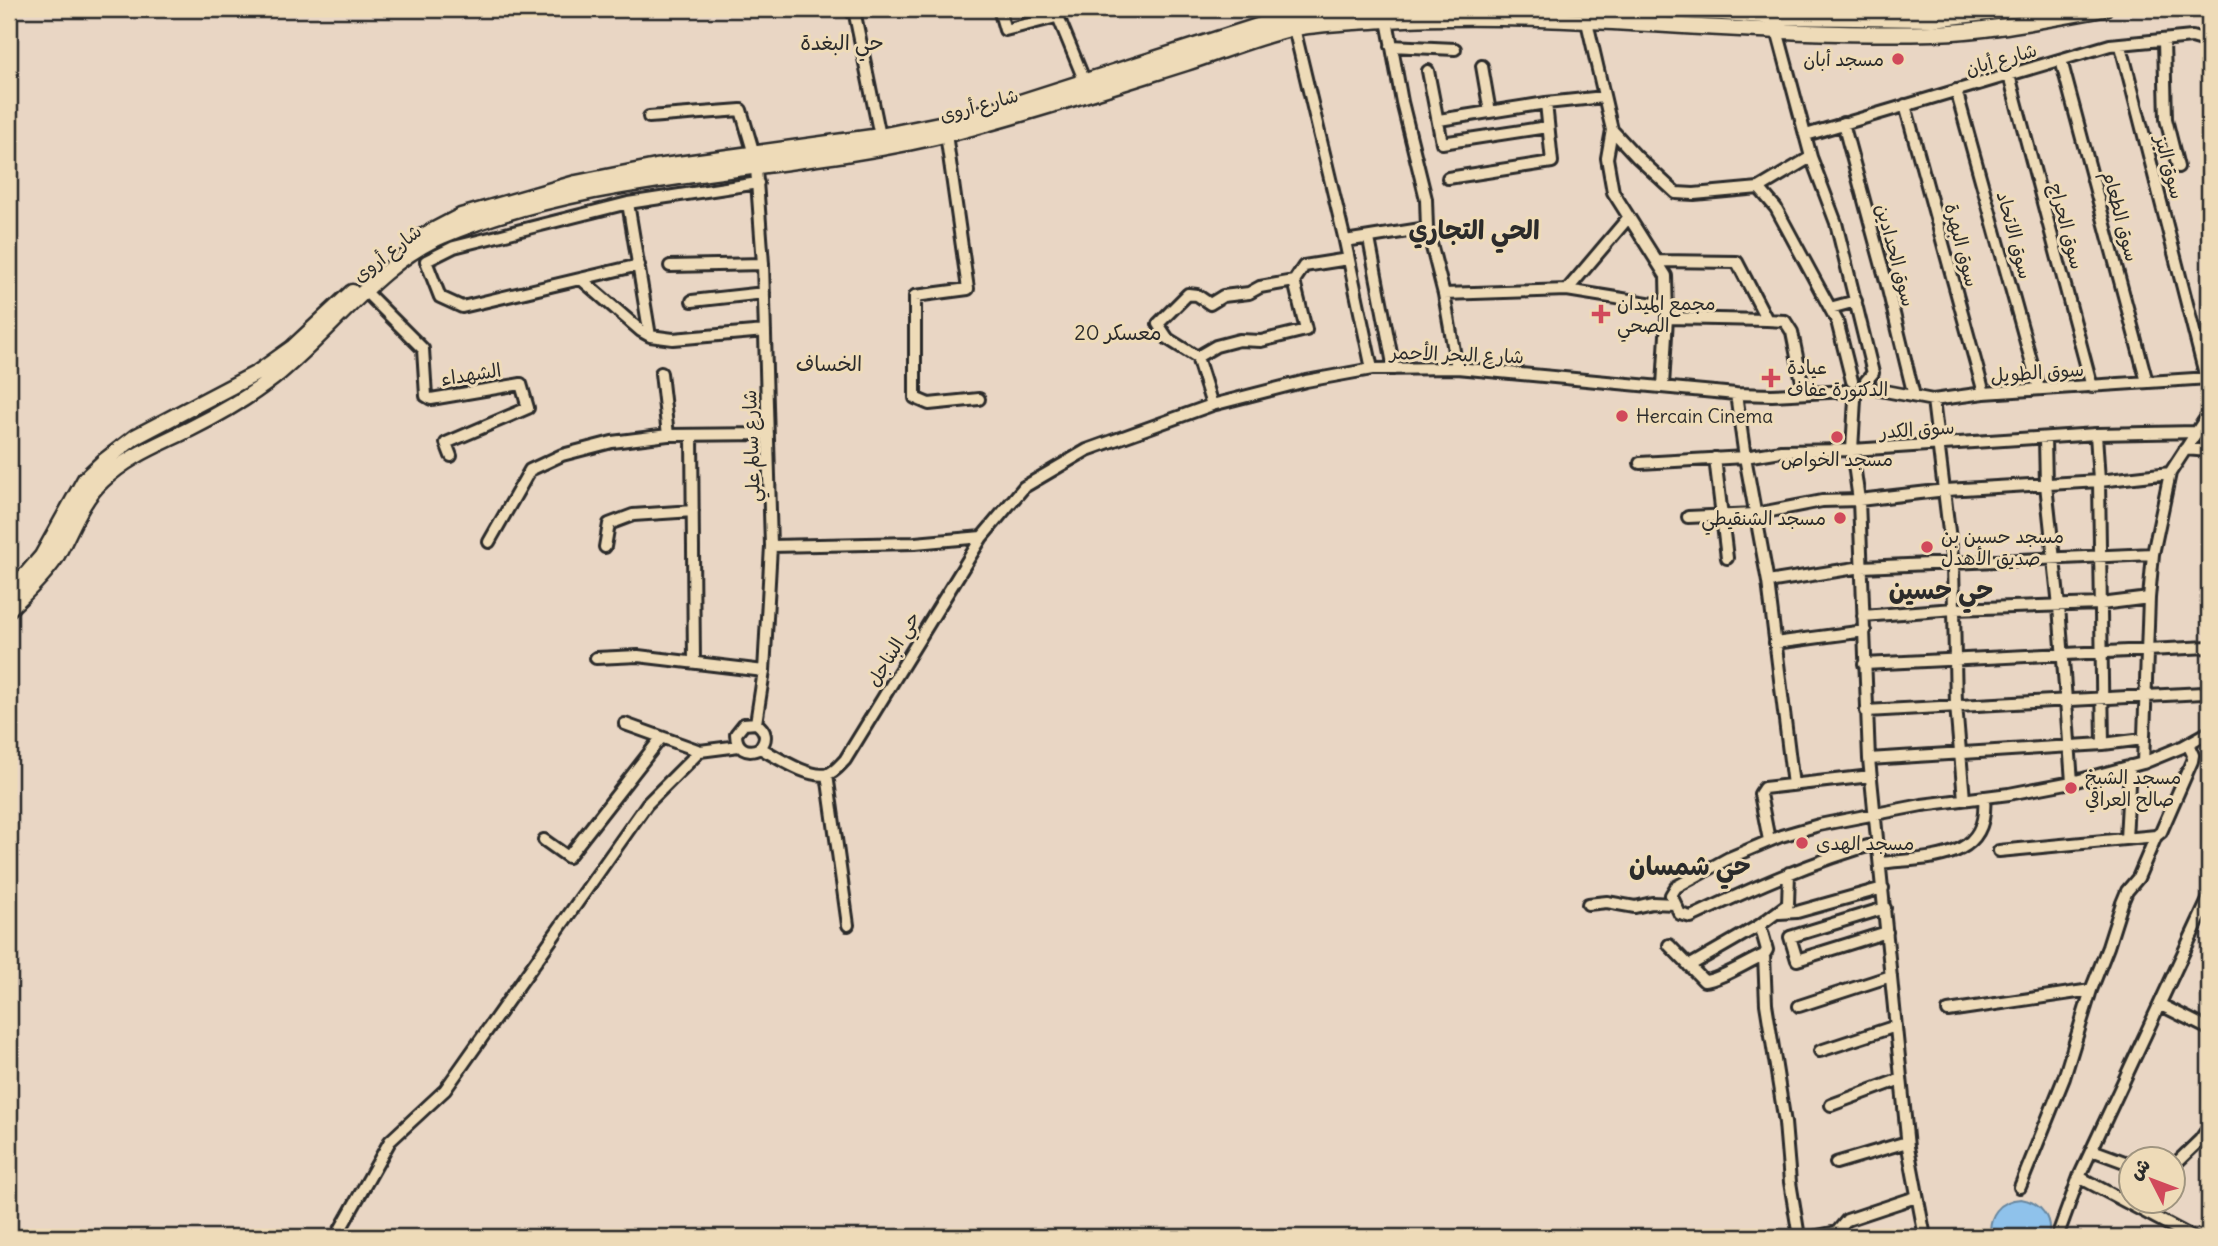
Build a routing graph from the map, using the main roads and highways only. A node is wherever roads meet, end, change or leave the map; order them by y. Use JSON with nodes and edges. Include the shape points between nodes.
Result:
{"nodes":[{"id":1,"x":1355,"y":9,"type":"edge"},
{"id":2,"x":1668,"y":9,"type":"edge"},
{"id":3,"x":2021,"y":9,"type":"edge"},
{"id":4,"x":2104,"y":9,"type":"edge"},
{"id":5,"x":1586,"y":15,"type":"edge"},
{"id":6,"x":1934,"y":20,"type":"edge"},
{"id":7,"x":1293,"y":21,"type":"junction"},
{"id":8,"x":1777,"y":23,"type":"junction"},
{"id":9,"x":1087,"y":88,"type":"junction"},
{"id":10,"x":755,"y":161,"type":"junction"},
{"id":11,"x":140,"y":443,"type":"junction"},
{"id":12,"x":9,"y":594,"type":"edge"},
{"id":13,"x":9,"y":609,"type":"edge"}],
"edges":[{"from":1,"to":7,"type":"main road","name":"شارع أروى"},
{"from":2,"to":8,"type":"main road","name":"شارع أروى"},
{"from":3,"to":6,"type":"main road","name":"شارع أروى"},
{"from":4,"to":6,"type":"main road","name":"شارع أروى","via":[[2021,23]]},
{"from":5,"to":7,"type":"main road","name":"شارع أروى"},
{"from":5,"to":8,"type":"main road","name":"شارع أروى"},
{"from":6,"to":8,"type":"main road","name":"شارع أروى"},
{"from":7,"to":9,"type":"main road","name":"شارع أروى"},
{"from":9,"to":10,"type":"main road","name":"شارع أروى"},
{"from":9,"to":10,"type":"main road","name":"شارع أروى","via":[[946,134]]},
{"from":10,"to":11,"type":"main road","name":"شارع أروى","via":[[579,194],[438,237],[366,292],[266,384],[192,428]]},
{"from":10,"to":11,"type":"main road","name":"شارع أروى","via":[[656,167],[576,183],[434,228],[385,262],[292,348]]},
{"from":11,"to":12,"type":"main road","name":"شارع أروى","via":[[104,461],[85,479],[42,556]]},
{"from":11,"to":13,"type":"main road","name":"شارع أروى","via":[[99,483],[52,564]]}]}
